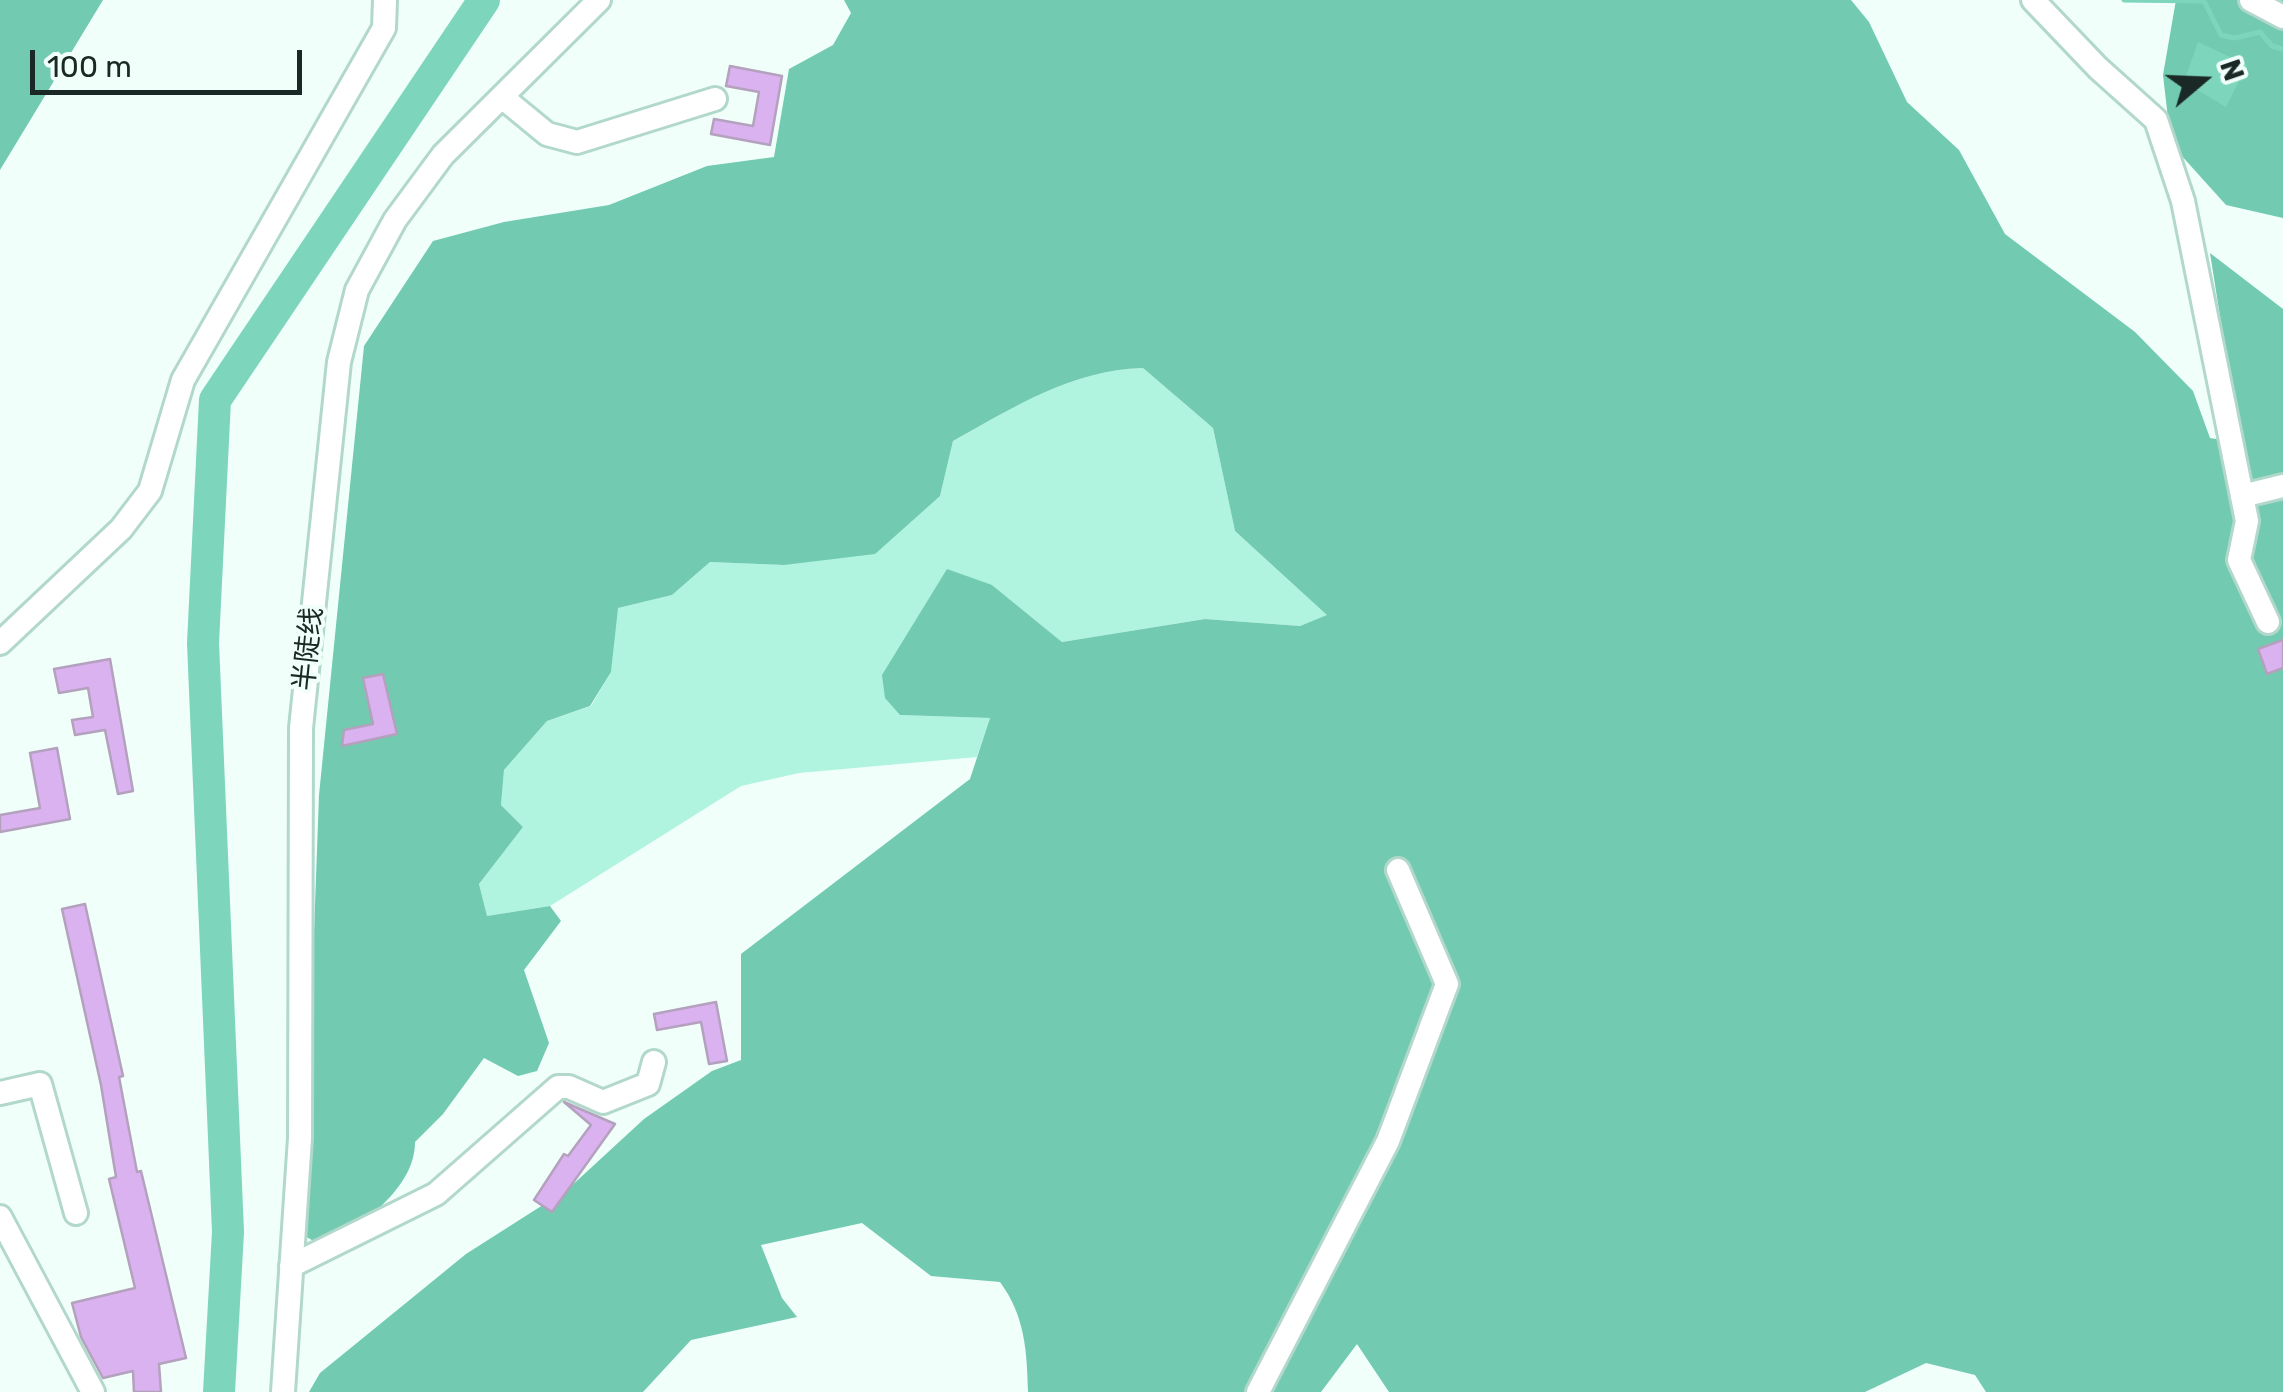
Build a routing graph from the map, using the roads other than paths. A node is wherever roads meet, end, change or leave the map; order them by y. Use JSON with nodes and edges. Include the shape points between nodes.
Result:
{"nodes":[{"id":1,"x":384,"y":0,"type":"edge"},
{"id":2,"x":399,"y":0,"type":"edge"},
{"id":3,"x":599,"y":0,"type":"edge"},
{"id":4,"x":2033,"y":0,"type":"edge"},
{"id":5,"x":2251,"y":0,"type":"edge"},
{"id":6,"x":2283,"y":17,"type":"edge"},
{"id":7,"x":384,"y":28,"type":"junction"},
{"id":8,"x":502,"y":97,"type":"junction"},
{"id":9,"x":715,"y":99,"type":"dead end"},
{"id":10,"x":2283,"y":486,"type":"edge"},
{"id":11,"x":2242,"y":496,"type":"junction"},
{"id":12,"x":2268,"y":622,"type":"dead end"},
{"id":13,"x":0,"y":644,"type":"edge"},
{"id":14,"x":1398,"y":870,"type":"dead end"},
{"id":15,"x":654,"y":1062,"type":"dead end"},
{"id":16,"x":0,"y":1093,"type":"edge"},
{"id":17,"x":76,"y":1213,"type":"dead end"},
{"id":18,"x":0,"y":1217,"type":"edge"},
{"id":19,"x":291,"y":1266,"type":"junction"},
{"id":20,"x":93,"y":1392,"type":"edge"},
{"id":21,"x":283,"y":1392,"type":"edge"},
{"id":22,"x":1258,"y":1392,"type":"edge"}],
"edges":[{"from":1,"to":7,"type":"street"},
{"from":2,"to":7,"type":"street"},
{"from":3,"to":8,"type":"street","name":"半陡线"},
{"from":4,"to":11,"type":"street","via":[[2156,120],[2183,201]]},
{"from":5,"to":6,"type":"street"},
{"from":7,"to":13,"type":"street","via":[[183,380],[150,490],[121,529]]},
{"from":8,"to":9,"type":"street","via":[[547,134],[576,142]]},
{"from":8,"to":19,"type":"street","name":"半陡线","via":[[443,155],[395,220],[357,290],[339,362],[300,728],[300,1138]]},
{"from":10,"to":11,"type":"street"},
{"from":11,"to":12,"type":"street","via":[[2247,521],[2239,560]]},
{"from":14,"to":22,"type":"street","via":[[1446,984],[1388,1140]]},
{"from":15,"to":19,"type":"street","via":[[648,1084],[603,1102],[558,1087],[436,1194]]},
{"from":16,"to":17,"type":"street","via":[[40,1084]]},
{"from":18,"to":20,"type":"street"},
{"from":19,"to":21,"type":"street","name":"半陡线"}]}
